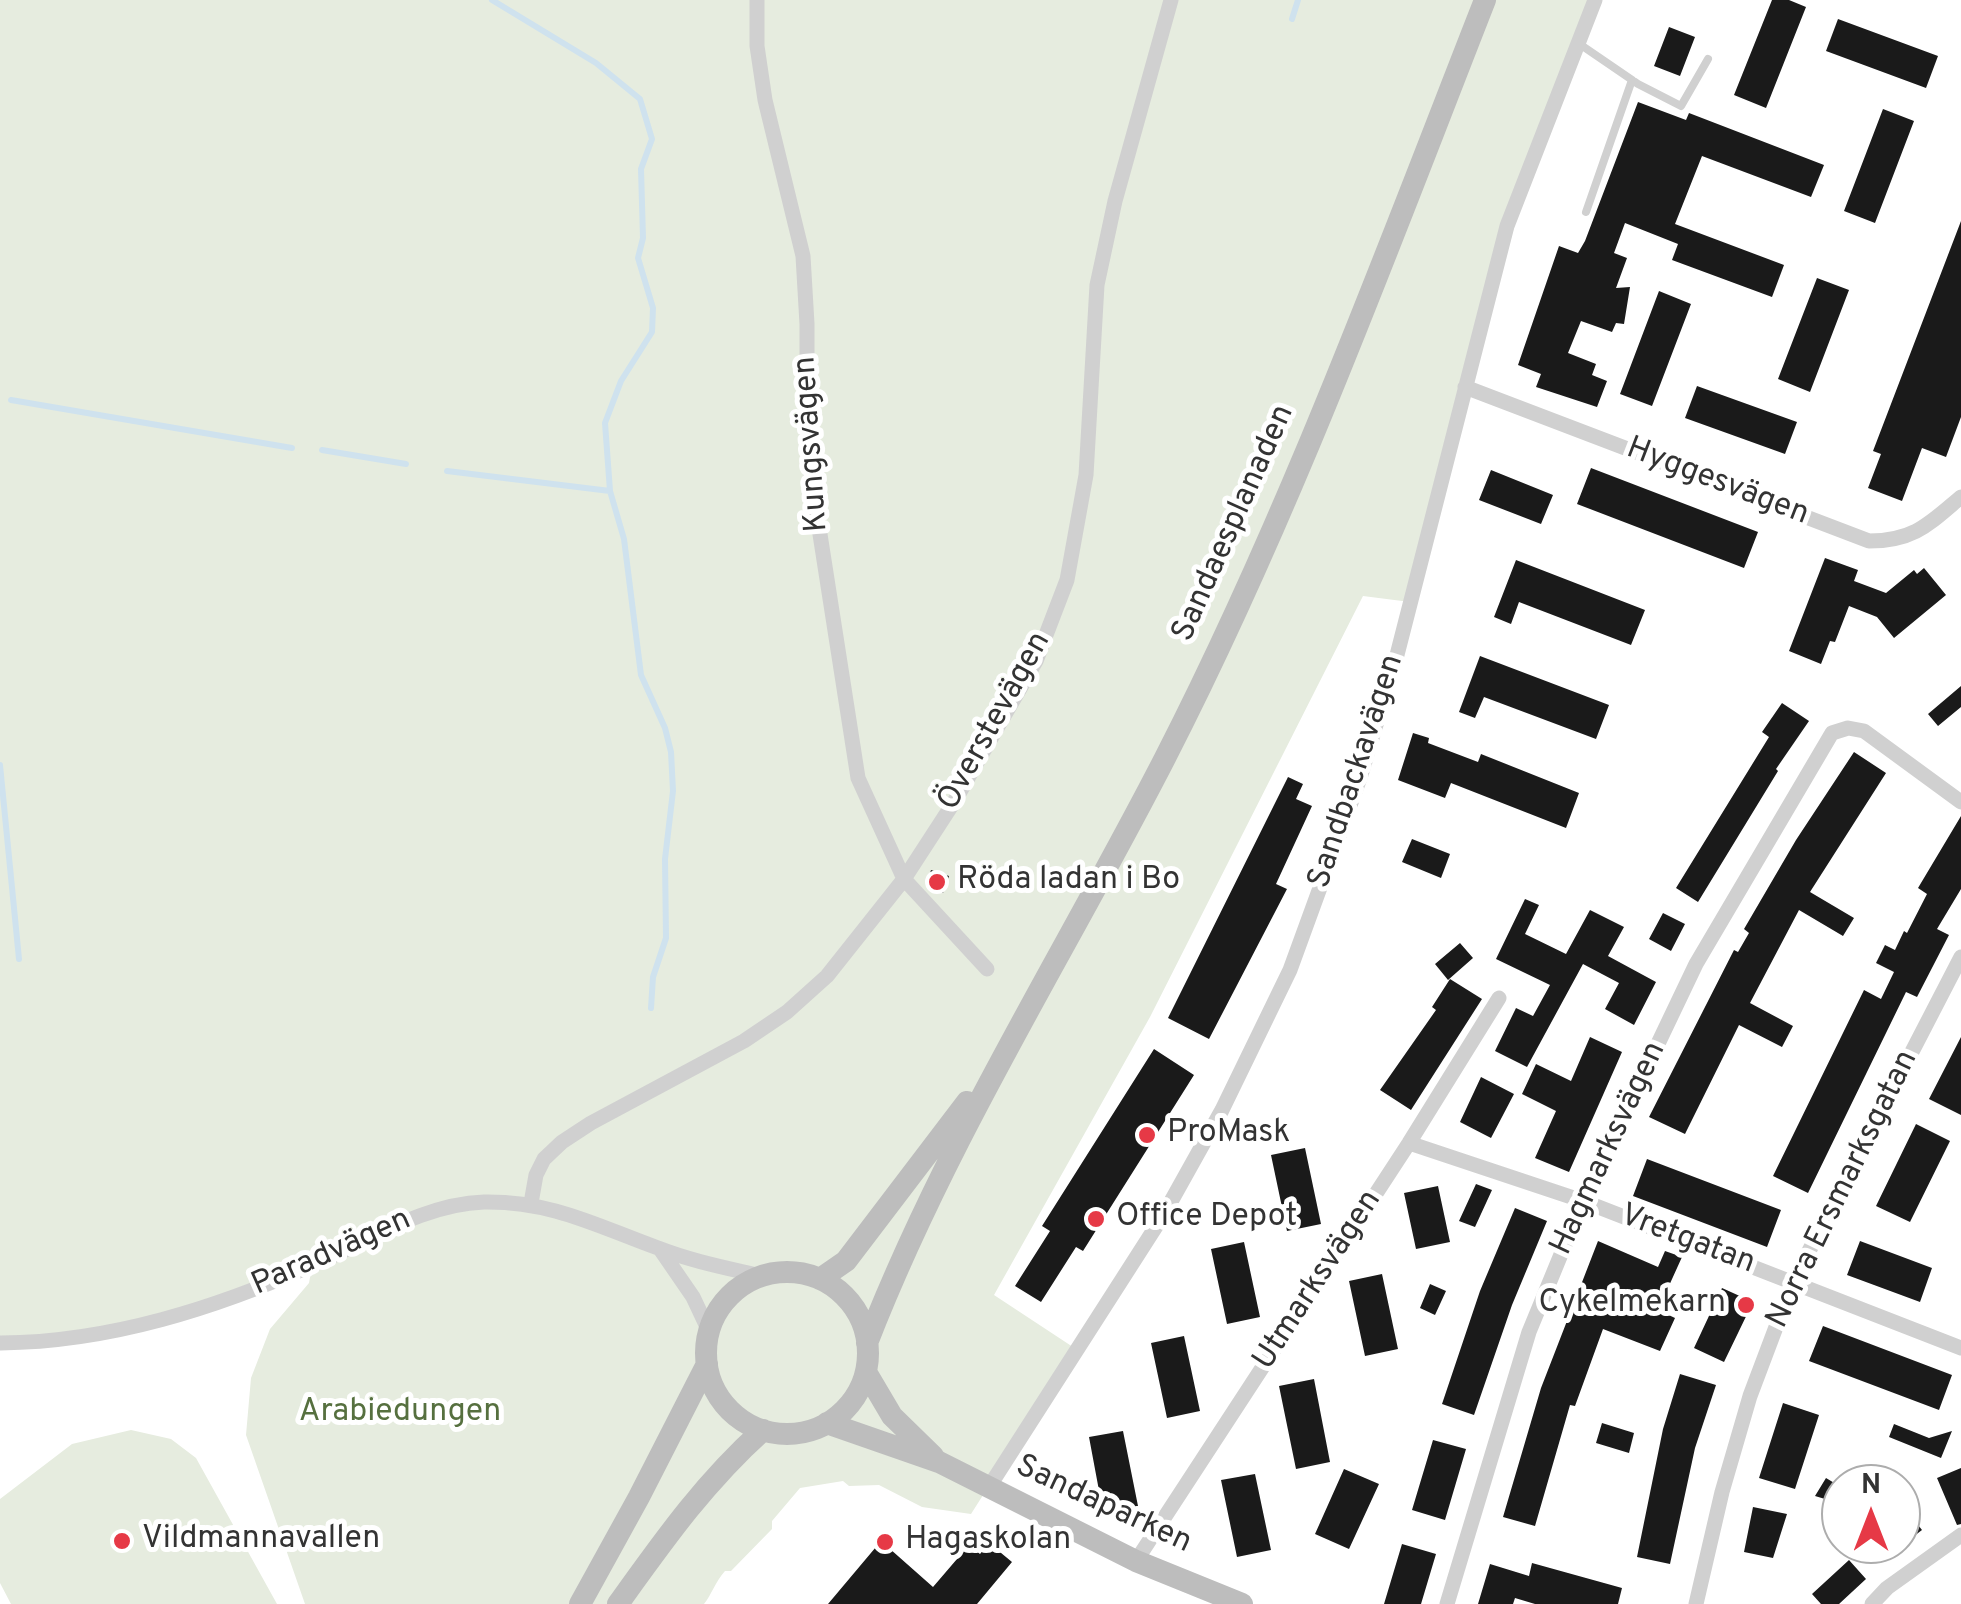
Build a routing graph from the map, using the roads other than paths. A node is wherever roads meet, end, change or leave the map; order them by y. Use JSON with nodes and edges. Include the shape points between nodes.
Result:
{"nodes":[{"id":1,"x":756,"y":0,"type":"edge"},
{"id":2,"x":1171,"y":0,"type":"edge"},
{"id":3,"x":1485,"y":0,"type":"edge"},
{"id":4,"x":1595,"y":0,"type":"edge"},
{"id":5,"x":1578,"y":43,"type":"junction"},
{"id":6,"x":1708,"y":59,"type":"dead end"},
{"id":7,"x":1632,"y":80,"type":"junction"},
{"id":8,"x":1586,"y":212,"type":"dead end"},
{"id":9,"x":1465,"y":387,"type":"junction"},
{"id":10,"x":1961,"y":497,"type":"edge"},
{"id":11,"x":1961,"y":802,"type":"edge"},
{"id":12,"x":904,"y":879,"type":"junction"},
{"id":13,"x":1961,"y":956,"type":"edge"},
{"id":14,"x":987,"y":969,"type":"dead end"},
{"id":15,"x":1498,"y":998,"type":"dead end"},
{"id":16,"x":1002,"y":1055,"type":"junction"},
{"id":17,"x":1410,"y":1143,"type":"junction"},
{"id":18,"x":1583,"y":1201,"type":"junction"},
{"id":19,"x":531,"y":1203,"type":"junction"},
{"id":20,"x":660,"y":1249,"type":"junction"},
{"id":21,"x":761,"y":1276,"type":"junction"},
{"id":22,"x":820,"y":1279,"type":"junction"},
{"id":23,"x":1792,"y":1282,"type":"junction"},
{"id":24,"x":709,"y":1331,"type":"junction"},
{"id":25,"x":0,"y":1341,"type":"edge"},
{"id":26,"x":867,"y":1343,"type":"junction"},
{"id":27,"x":1961,"y":1348,"type":"edge"},
{"id":28,"x":0,"y":1354,"type":"edge"},
{"id":29,"x":707,"y":1364,"type":"junction"},
{"id":30,"x":866,"y":1372,"type":"junction"},
{"id":31,"x":827,"y":1423,"type":"junction"},
{"id":32,"x":763,"y":1430,"type":"junction"},
{"id":33,"x":939,"y":1462,"type":"junction"},
{"id":34,"x":989,"y":1487,"type":"junction"},
{"id":35,"x":1961,"y":1535,"type":"edge"},
{"id":36,"x":1136,"y":1561,"type":"junction"},
{"id":37,"x":580,"y":1604,"type":"edge"},
{"id":38,"x":618,"y":1604,"type":"edge"},
{"id":39,"x":1242,"y":1604,"type":"edge"},
{"id":40,"x":1448,"y":1604,"type":"edge"},
{"id":41,"x":1696,"y":1604,"type":"edge"},
{"id":42,"x":1872,"y":1604,"type":"edge"}],
"edges":[{"from":1,"to":12,"type":"street","name":"Kungsvägen","via":[[765,100],[803,256],[807,452],[851,744],[858,778]]},
{"from":2,"to":12,"type":"street","name":"Överstevägen","via":[[1096,285],[1086,475],[1067,580],[1036,661]]},
{"from":3,"to":16,"type":"main road","name":"Sandaesplanaden","via":[[1254,570],[1166,757]]},
{"from":4,"to":5,"type":"street","name":"Sandbackavägen"},
{"from":5,"to":7,"type":"lane"},
{"from":5,"to":9,"type":"street","name":"Sandbackavägen","via":[[1507,226]]},
{"from":6,"to":7,"type":"lane","via":[[1681,106]]},
{"from":7,"to":8,"type":"lane"},
{"from":9,"to":10,"type":"street","name":"Hyggesvägen","via":[[1870,541],[1921,531]]},
{"from":9,"to":34,"type":"street","name":"Sandbackavägen","via":[[1397,655],[1290,970],[1164,1214]]},
{"from":11,"to":18,"type":"street","name":"Hagmarksvägen","via":[[1864,731],[1832,734],[1696,964]]},
{"from":12,"to":14,"type":"street","name":"Kungsvägen"},
{"from":12,"to":19,"type":"street","name":"Överstevägen","via":[[828,976],[787,1012],[562,1142],[544,1159]]},
{"from":13,"to":23,"type":"street","name":"Norra Ersmarksgatan"},
{"from":15,"to":17,"type":"street","name":"Utmarksvägen"},
{"from":16,"to":22,"type":"main road","name":"Sandaesplanaden","via":[[846,1261]]},
{"from":16,"to":26,"type":"main road","name":"Sandaesplanaden"},
{"from":17,"to":18,"type":"street","name":"Vretgatan"},
{"from":17,"to":36,"type":"street","name":"Utmarksvägen"},
{"from":18,"to":23,"type":"street","name":"Vretgatan"},
{"from":18,"to":40,"type":"street","name":"Hagmarksvägen","via":[[1529,1332]]},
{"from":19,"to":20,"type":"street","name":"Paradvägen"},
{"from":19,"to":25,"type":"street","name":"Paradvägen","via":[[435,1208],[269,1285],[187,1312],[92,1337]]},
{"from":20,"to":21,"type":"street","name":"Paradvägen"},
{"from":20,"to":24,"type":"street"},
{"from":21,"to":22,"type":"main road","via":[[790,1272]]},
{"from":21,"to":24,"type":"main road","via":[[726,1300]]},
{"from":22,"to":26,"type":"main road","via":[[854,1308]]},
{"from":23,"to":27,"type":"street","name":"Vretgatan"},
{"from":23,"to":41,"type":"street","name":"Norra Ersmarksgatan","via":[[1750,1396]]},
{"from":24,"to":29,"type":"main road"},
{"from":25,"to":28,"type":"street"},
{"from":26,"to":30,"type":"main road"},
{"from":29,"to":32,"type":"main road","via":[[726,1406]]},
{"from":29,"to":37,"type":"main road"},
{"from":30,"to":31,"type":"main road","via":[[852,1400]]},
{"from":30,"to":33,"type":"main road","name":"Sandaparken","via":[[892,1416]]},
{"from":31,"to":32,"type":"main road","via":[[790,1434]]},
{"from":31,"to":33,"type":"main road","name":"Sandaparken"},
{"from":32,"to":38,"type":"main road","via":[[722,1467]]},
{"from":33,"to":34,"type":"main road","name":"Sandaparken"},
{"from":34,"to":36,"type":"main road","name":"Sandaparken"},
{"from":35,"to":42,"type":"street"},
{"from":36,"to":39,"type":"main road","name":"Sandaparken"}]}
